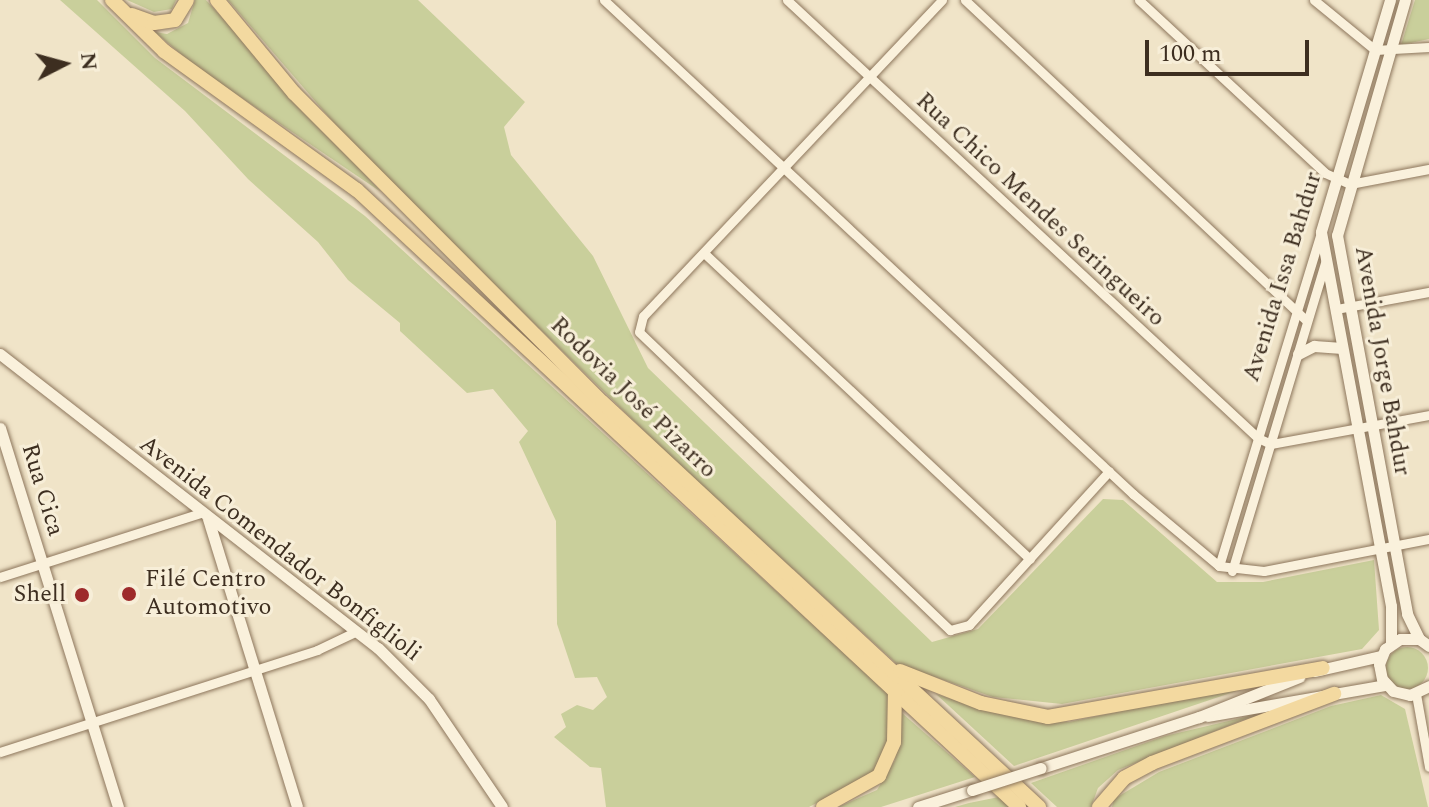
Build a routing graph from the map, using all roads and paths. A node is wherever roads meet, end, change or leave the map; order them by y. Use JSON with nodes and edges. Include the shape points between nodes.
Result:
{"nodes":[{"id":1,"x":187,"y":0,"type":"edge"},
{"id":2,"x":217,"y":0,"type":"edge"},
{"id":3,"x":604,"y":0,"type":"edge"},
{"id":4,"x":787,"y":0,"type":"edge"},
{"id":5,"x":942,"y":0,"type":"edge"},
{"id":6,"x":965,"y":0,"type":"edge"},
{"id":7,"x":1139,"y":0,"type":"edge"},
{"id":8,"x":1314,"y":0,"type":"edge"},
{"id":9,"x":1390,"y":0,"type":"edge"},
{"id":10,"x":1405,"y":0,"type":"edge"},
{"id":11,"x":115,"y":3,"type":"edge"},
{"id":12,"x":1429,"y":47,"type":"edge"},
{"id":13,"x":1375,"y":50,"type":"junction"},
{"id":14,"x":1390,"y":52,"type":"junction"},
{"id":15,"x":870,"y":77,"type":"junction"},
{"id":16,"x":784,"y":168,"type":"junction"},
{"id":17,"x":1429,"y":169,"type":"edge"},
{"id":18,"x":1335,"y":179,"type":"junction"},
{"id":19,"x":1350,"y":184,"type":"junction"},
{"id":20,"x":1321,"y":232,"type":"junction"},
{"id":21,"x":1337,"y":235,"type":"junction"},
{"id":22,"x":704,"y":253,"type":"junction"},
{"id":23,"x":1327,"y":257,"type":"junction"},
{"id":24,"x":1429,"y":292,"type":"edge"},
{"id":25,"x":1342,"y":308,"type":"junction"},
{"id":26,"x":1295,"y":312,"type":"junction"},
{"id":27,"x":1307,"y":321,"type":"junction"},
{"id":28,"x":1342,"y":348,"type":"junction"},
{"id":29,"x":1298,"y":354,"type":"junction"},
{"id":30,"x":0,"y":356,"type":"edge"},
{"id":31,"x":1429,"y":415,"type":"edge"},
{"id":32,"x":1364,"y":427,"type":"junction"},
{"id":33,"x":0,"y":428,"type":"edge"},
{"id":34,"x":1258,"y":438,"type":"junction"},
{"id":35,"x":1271,"y":444,"type":"junction"},
{"id":36,"x":1109,"y":471,"type":"junction"},
{"id":37,"x":205,"y":516,"type":"junction"},
{"id":38,"x":1429,"y":539,"type":"edge"},
{"id":39,"x":1394,"y":546,"type":"junction"},
{"id":40,"x":1381,"y":549,"type":"junction"},
{"id":41,"x":1030,"y":559,"type":"junction"},
{"id":42,"x":43,"y":564,"type":"junction"},
{"id":43,"x":1219,"y":566,"type":"junction"},
{"id":44,"x":1232,"y":571,"type":"junction"},
{"id":45,"x":0,"y":577,"type":"edge"},
{"id":46,"x":357,"y":631,"type":"junction"},
{"id":47,"x":1391,"y":643,"type":"junction"},
{"id":48,"x":1424,"y":643,"type":"edge"},
{"id":49,"x":1381,"y":656,"type":"junction"},
{"id":50,"x":890,"y":666,"type":"junction"},
{"id":51,"x":1323,"y":668,"type":"junction"},
{"id":52,"x":255,"y":669,"type":"junction"},
{"id":53,"x":1386,"y":685,"type":"junction"},
{"id":54,"x":1429,"y":686,"type":"edge"},
{"id":55,"x":895,"y":690,"type":"junction"},
{"id":56,"x":1334,"y":694,"type":"junction"},
{"id":57,"x":1416,"y":694,"type":"junction"},
{"id":58,"x":1199,"y":717,"type":"junction"},
{"id":59,"x":92,"y":723,"type":"junction"},
{"id":60,"x":0,"y":752,"type":"edge"},
{"id":61,"x":1429,"y":767,"type":"edge"},
{"id":62,"x":118,"y":807,"type":"edge"},
{"id":63,"x":297,"y":807,"type":"edge"},
{"id":64,"x":502,"y":807,"type":"edge"},
{"id":65,"x":823,"y":807,"type":"edge"},
{"id":66,"x":918,"y":807,"type":"edge"},
{"id":67,"x":1019,"y":807,"type":"edge"},
{"id":68,"x":1039,"y":807,"type":"edge"},
{"id":69,"x":1099,"y":807,"type":"edge"}],
"edges":[{"from":1,"to":11,"type":"main road","via":[[175,20],[154,23]]},
{"from":2,"to":50,"type":"main road","name":"Rodovia José Pizarro","via":[[294,93],[602,402]]},
{"from":3,"to":16,"type":"street"},
{"from":4,"to":15,"type":"street","name":"Rua Chico Mendes Seringueiro"},
{"from":5,"to":15,"type":"street"},
{"from":6,"to":26,"type":"street"},
{"from":7,"to":18,"type":"street"},
{"from":8,"to":13,"type":"street"},
{"from":9,"to":13,"type":"street","name":"Avenida Issa Bahdur"},
{"from":10,"to":14,"type":"street","name":"Avenida Jorge Bahdur"},
{"from":11,"to":55,"type":"main road","name":"Rodovia José Pizarro","via":[[228,101],[357,190]]},
{"from":12,"to":14,"type":"street"},
{"from":13,"to":14,"type":"street"},
{"from":13,"to":18,"type":"street","name":"Avenida Issa Bahdur"},
{"from":14,"to":19,"type":"street","name":"Avenida Jorge Bahdur"},
{"from":15,"to":16,"type":"street"},
{"from":15,"to":34,"type":"street","name":"Rua Chico Mendes Seringueiro"},
{"from":16,"to":22,"type":"street"},
{"from":16,"to":36,"type":"street"},
{"from":17,"to":19,"type":"street"},
{"from":18,"to":19,"type":"street"},
{"from":18,"to":20,"type":"street","name":"Avenida Issa Bahdur"},
{"from":19,"to":21,"type":"street","name":"Avenida Jorge Bahdur"},
{"from":20,"to":23,"type":"street","name":"Avenida Jorge Bahdur"},
{"from":20,"to":26,"type":"street","name":"Avenida Issa Bahdur"},
{"from":21,"to":23,"type":"street","name":"Avenida Issa Bahdur"},
{"from":21,"to":25,"type":"street","name":"Avenida Jorge Bahdur"},
{"from":22,"to":41,"type":"street"},
{"from":22,"to":41,"type":"street","via":[[643,316],[639,332],[950,630],[969,625]]},
{"from":23,"to":25,"type":"street","name":"Avenida Jorge Bahdur"},
{"from":23,"to":27,"type":"street","name":"Avenida Issa Bahdur"},
{"from":24,"to":25,"type":"street"},
{"from":25,"to":28,"type":"street","name":"Avenida Jorge Bahdur"},
{"from":25,"to":32,"type":"street","name":"Avenida Jorge Bahdur"},
{"from":26,"to":27,"type":"street"},
{"from":26,"to":34,"type":"street","name":"Avenida Issa Bahdur"},
{"from":27,"to":29,"type":"street","name":"Avenida Issa Bahdur"},
{"from":28,"to":29,"type":"street","via":[[1314,346]]},
{"from":28,"to":32,"type":"street","name":"Avenida Jorge Bahdur"},
{"from":29,"to":35,"type":"street","name":"Avenida Issa Bahdur"},
{"from":30,"to":37,"type":"street","name":"Avenida Comendador Bonfiglioli"},
{"from":31,"to":32,"type":"street"},
{"from":32,"to":35,"type":"street"},
{"from":32,"to":39,"type":"street","name":"Avenida Jorge Bahdur"},
{"from":32,"to":40,"type":"street","name":"Avenida Jorge Bahdur"},
{"from":33,"to":42,"type":"street","name":"Rua Cica"},
{"from":34,"to":35,"type":"street","name":"Rua Chico Mendes Seringueiro"},
{"from":34,"to":43,"type":"street","name":"Avenida Issa Bahdur"},
{"from":35,"to":44,"type":"street","name":"Avenida Issa Bahdur"},
{"from":36,"to":41,"type":"street"},
{"from":36,"to":43,"type":"street"},
{"from":37,"to":42,"type":"street"},
{"from":37,"to":46,"type":"street","name":"Avenida Comendador Bonfiglioli"},
{"from":37,"to":52,"type":"street"},
{"from":38,"to":39,"type":"street"},
{"from":39,"to":40,"type":"street"},
{"from":39,"to":48,"type":"street","name":"Avenida Jorge Bahdur","via":[[1407,614]]},
{"from":40,"to":44,"type":"street","via":[[1264,571]]},
{"from":40,"to":47,"type":"street","name":"Avenida Jorge Bahdur"},
{"from":42,"to":45,"type":"street"},
{"from":42,"to":59,"type":"street","name":"Rua Cica"},
{"from":43,"to":44,"type":"street"},
{"from":46,"to":52,"type":"street"},
{"from":46,"to":64,"type":"street","name":"Avenida Comendador Bonfiglioli","via":[[429,699]]},
{"from":47,"to":48,"type":"street"},
{"from":47,"to":49,"type":"street"},
{"from":49,"to":51,"type":"street"},
{"from":49,"to":53,"type":"street"},
{"from":50,"to":51,"type":"main road","via":[[981,703],[1048,717]]},
{"from":50,"to":68,"type":"main road","name":"Rodovia José Pizarro"},
{"from":51,"to":58,"type":"street"},
{"from":52,"to":59,"type":"street"},
{"from":52,"to":63,"type":"street"},
{"from":53,"to":56,"type":"street"},
{"from":53,"to":57,"type":"street","via":[[1401,695]]},
{"from":54,"to":57,"type":"street"},
{"from":55,"to":65,"type":"main road","via":[[894,742],[879,776]]},
{"from":55,"to":67,"type":"main road","name":"Rodovia José Pizarro"},
{"from":56,"to":58,"type":"street"},
{"from":56,"to":69,"type":"main road","via":[[1152,763],[1124,778]]},
{"from":57,"to":61,"type":"street"},
{"from":58,"to":66,"type":"street","bridge":true},
{"from":59,"to":60,"type":"street"},
{"from":59,"to":62,"type":"street","name":"Rua Cica"}]}
